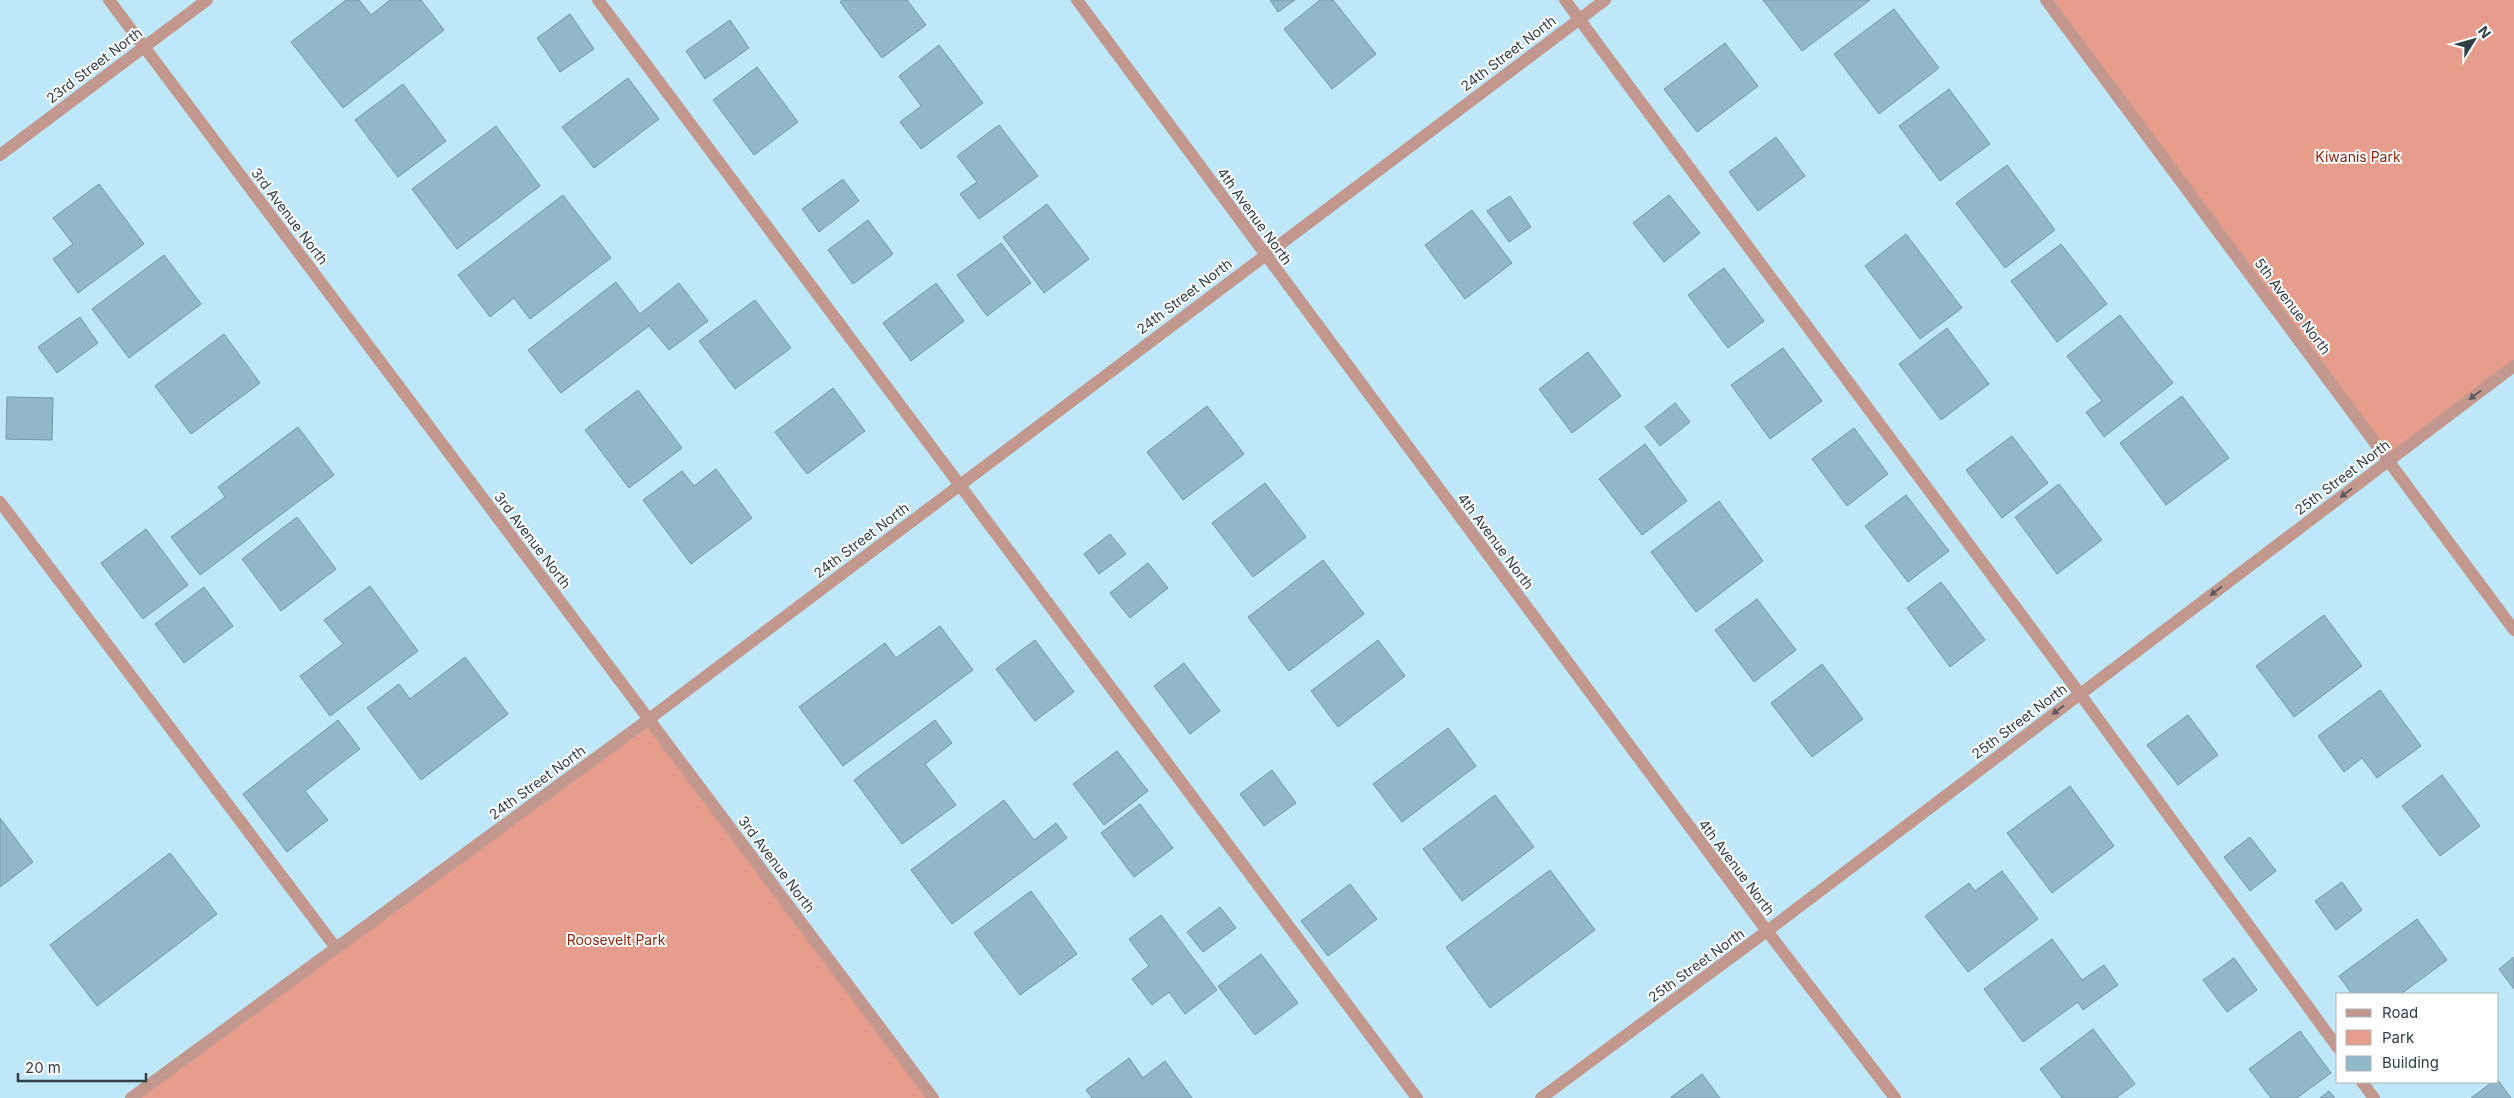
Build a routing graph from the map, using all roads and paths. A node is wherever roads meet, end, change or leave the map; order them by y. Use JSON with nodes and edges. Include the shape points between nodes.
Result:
{"nodes":[{"id":1,"x":109,"y":0,"type":"edge"},
{"id":2,"x":207,"y":0,"type":"edge"},
{"id":3,"x":598,"y":0,"type":"edge"},
{"id":4,"x":1077,"y":0,"type":"edge"},
{"id":5,"x":1565,"y":0,"type":"edge"},
{"id":6,"x":1605,"y":0,"type":"edge"},
{"id":7,"x":2046,"y":0,"type":"edge"},
{"id":8,"x":1579,"y":19,"type":"junction"},
{"id":9,"x":143,"y":47,"type":"junction"},
{"id":10,"x":0,"y":155,"type":"edge"},
{"id":11,"x":1264,"y":254,"type":"junction"},
{"id":12,"x":2514,"y":366,"type":"edge"},
{"id":13,"x":2390,"y":460,"type":"junction"},
{"id":14,"x":959,"y":484,"type":"junction"},
{"id":15,"x":0,"y":502,"type":"edge"},
{"id":16,"x":2514,"y":630,"type":"edge"},
{"id":17,"x":2080,"y":694,"type":"junction"},
{"id":18,"x":649,"y":719,"type":"junction"},
{"id":19,"x":1767,"y":931,"type":"junction"},
{"id":20,"x":336,"y":948,"type":"junction"},
{"id":21,"x":2336,"y":1045,"type":"edge"},
{"id":22,"x":2363,"y":1083,"type":"edge"},
{"id":23,"x":131,"y":1098,"type":"edge"},
{"id":24,"x":933,"y":1098,"type":"edge"},
{"id":25,"x":1416,"y":1098,"type":"edge"},
{"id":26,"x":1541,"y":1098,"type":"edge"},
{"id":27,"x":1895,"y":1098,"type":"edge"},
{"id":28,"x":2374,"y":1098,"type":"edge"}],
"edges":[{"from":1,"to":9,"type":"street","name":"3rd Avenue North"},
{"from":2,"to":9,"type":"street","name":"23rd Street North"},
{"from":3,"to":14,"type":"street"},
{"from":4,"to":11,"type":"street","name":"4th Avenue North"},
{"from":5,"to":8,"type":"street"},
{"from":6,"to":8,"type":"street","name":"24th Street North"},
{"from":7,"to":13,"type":"street","name":"5th Avenue North"},
{"from":8,"to":11,"type":"street","name":"24th Street North"},
{"from":8,"to":17,"type":"street"},
{"from":9,"to":10,"type":"street","name":"23rd Street North"},
{"from":9,"to":18,"type":"street","name":"3rd Avenue North"},
{"from":11,"to":14,"type":"street","name":"24th Street North"},
{"from":11,"to":19,"type":"street","name":"4th Avenue North"},
{"from":12,"to":13,"type":"street","name":"25th Street North","one_way":true},
{"from":13,"to":16,"type":"street","name":"5th Avenue North"},
{"from":13,"to":17,"type":"street","name":"25th Street North","one_way":true},
{"from":14,"to":18,"type":"street","name":"24th Street North"},
{"from":14,"to":25,"type":"street"},
{"from":15,"to":20,"type":"street"},
{"from":17,"to":19,"type":"street","name":"25th Street North","one_way":true},
{"from":17,"to":21,"type":"street"},
{"from":18,"to":20,"type":"street","name":"24th Street North"},
{"from":18,"to":24,"type":"street","name":"3rd Avenue North"},
{"from":19,"to":26,"type":"street","name":"25th Street North"},
{"from":19,"to":27,"type":"street","name":"4th Avenue North"},
{"from":20,"to":23,"type":"street","name":"24th Street North"},
{"from":22,"to":28,"type":"street"}]}
